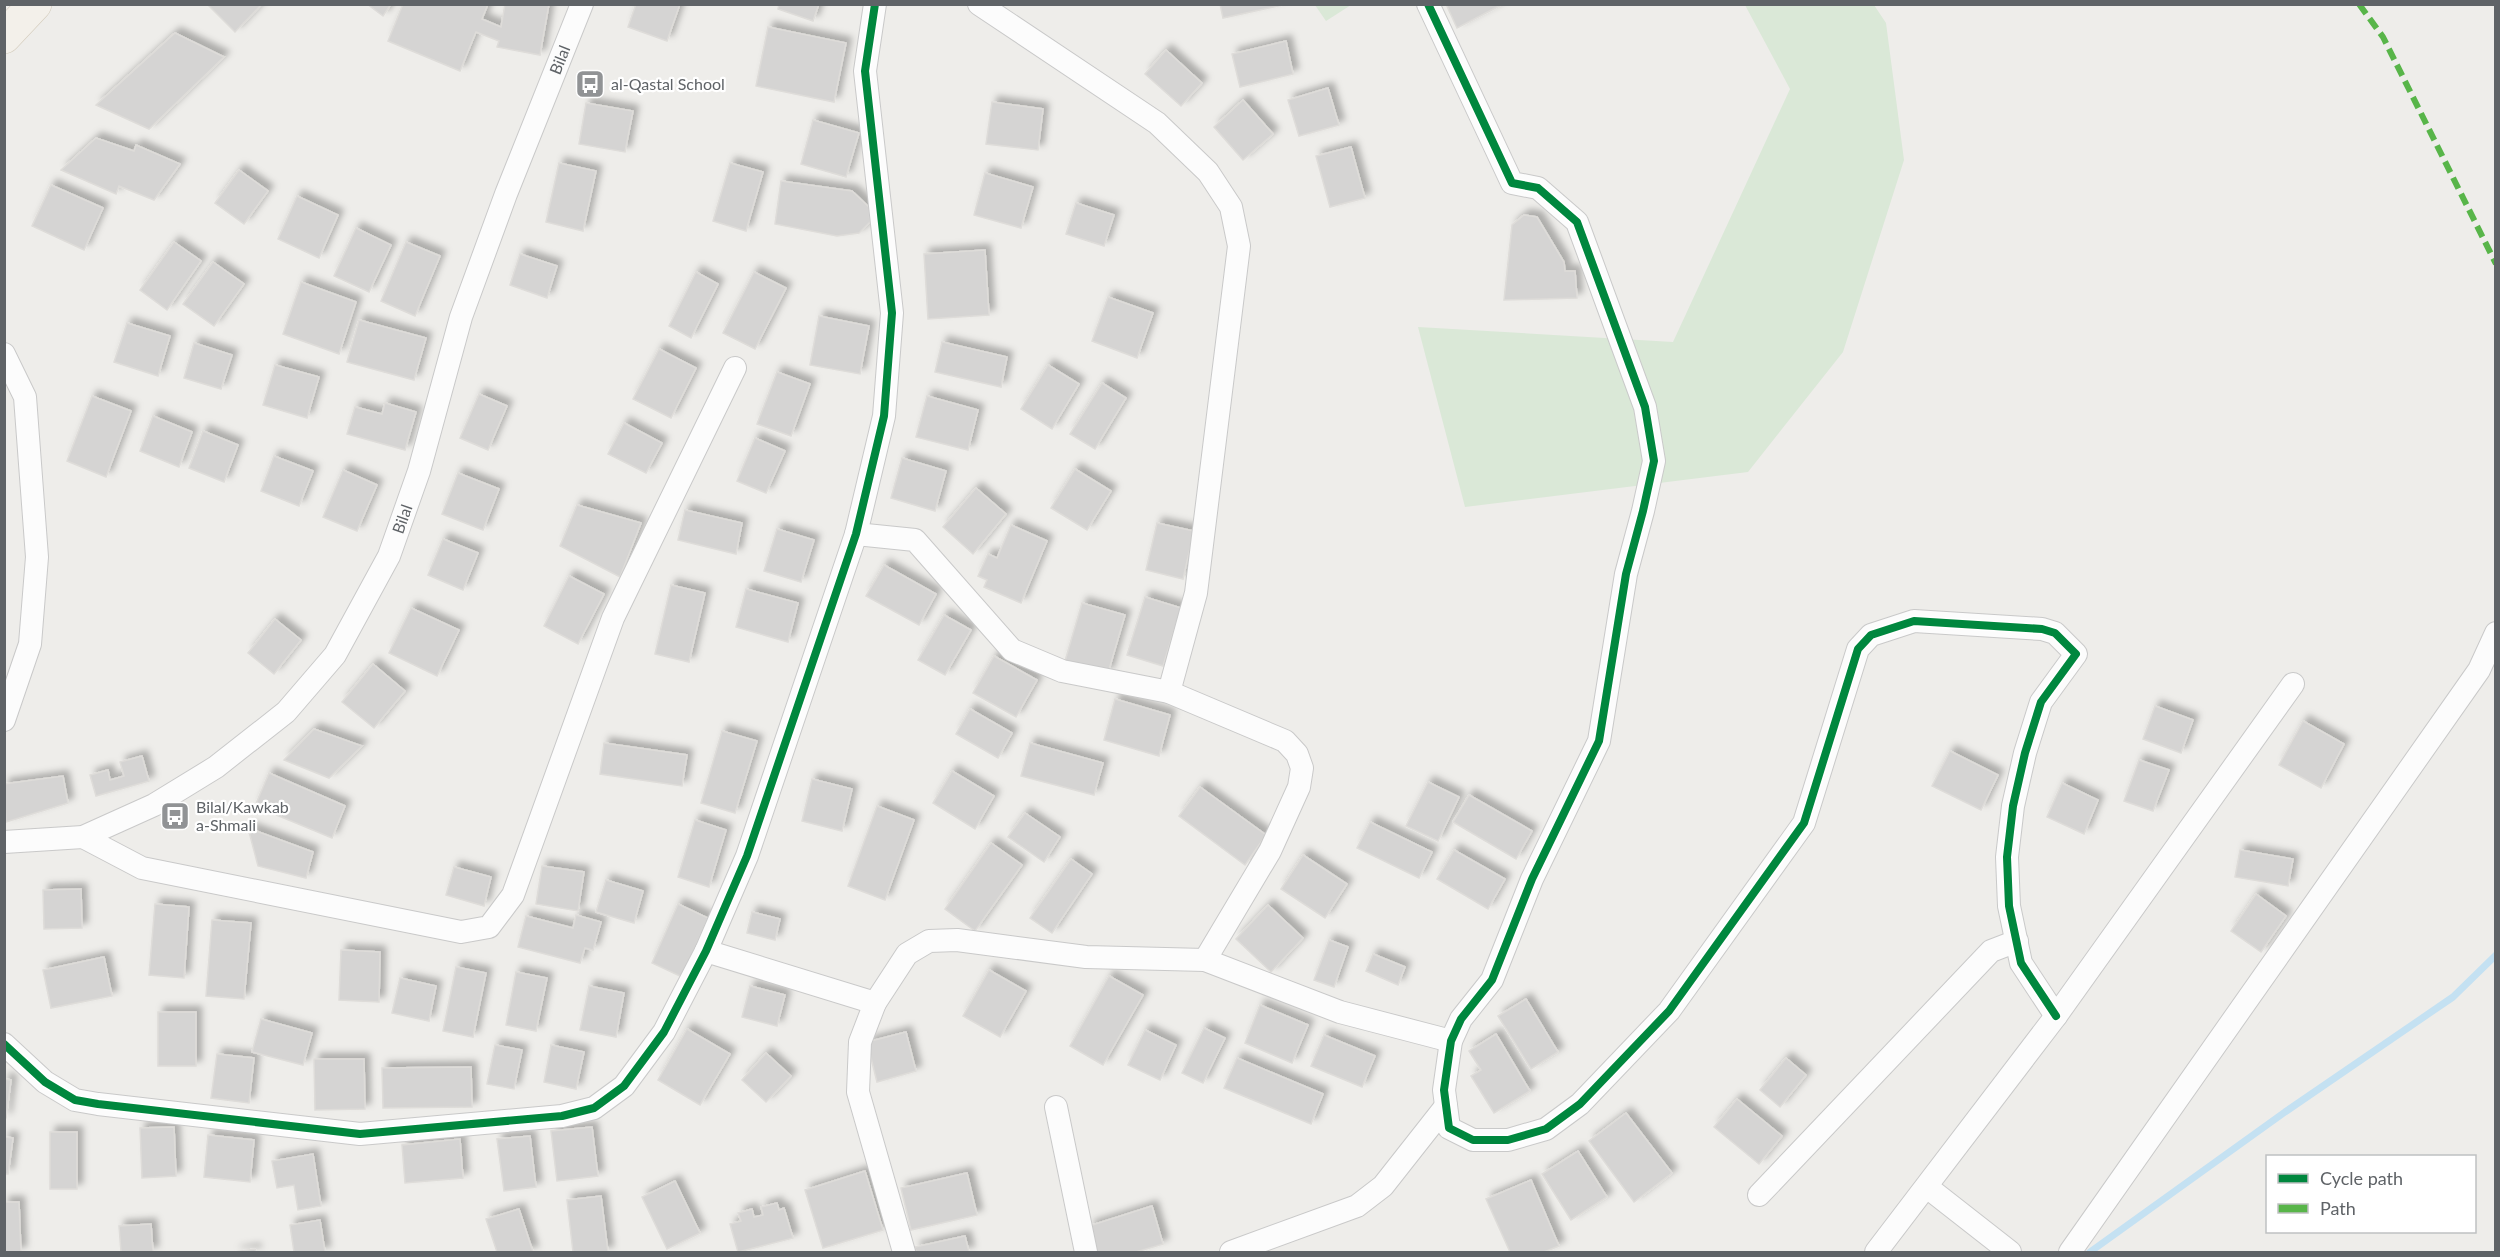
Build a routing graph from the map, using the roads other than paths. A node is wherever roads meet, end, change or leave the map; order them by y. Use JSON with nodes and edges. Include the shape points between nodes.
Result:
{"nodes":[{"id":1,"x":35,"y":4,"type":"edge"},
{"id":2,"x":582,"y":4,"type":"edge"},
{"id":3,"x":875,"y":4,"type":"edge"},
{"id":4,"x":979,"y":4,"type":"edge"},
{"id":5,"x":1428,"y":4,"type":"edge"},
{"id":6,"x":4,"y":37,"type":"edge"},
{"id":7,"x":4,"y":354,"type":"edge"},
{"id":8,"x":735,"y":368,"type":"dead end"},
{"id":9,"x":856,"y":534,"type":"junction"},
{"id":10,"x":2496,"y":633,"type":"edge"},
{"id":11,"x":2293,"y":684,"type":"dead end"},
{"id":12,"x":1169,"y":692,"type":"junction"},
{"id":13,"x":4,"y":720,"type":"edge"},
{"id":14,"x":83,"y":837,"type":"junction"},
{"id":15,"x":4,"y":842,"type":"edge"},
{"id":16,"x":2017,"y":941,"type":"junction"},
{"id":17,"x":706,"y":951,"type":"junction"},
{"id":18,"x":1205,"y":960,"type":"junction"},
{"id":19,"x":875,"y":1003,"type":"junction"},
{"id":20,"x":2056,"y":1016,"type":"junction"},
{"id":21,"x":1451,"y":1041,"type":"junction"},
{"id":22,"x":4,"y":1044,"type":"edge"},
{"id":23,"x":1446,"y":1106,"type":"junction"},
{"id":24,"x":1056,"y":1107,"type":"dead end"},
{"id":25,"x":1927,"y":1187,"type":"junction"},
{"id":26,"x":1760,"y":1195,"type":"dead end"},
{"id":27,"x":904,"y":1252,"type":"edge"},
{"id":28,"x":1086,"y":1252,"type":"edge"},
{"id":29,"x":1231,"y":1252,"type":"edge"},
{"id":30,"x":1876,"y":1252,"type":"edge"},
{"id":31,"x":2010,"y":1252,"type":"edge"},
{"id":32,"x":2070,"y":1252,"type":"edge"}],
"edges":[{"from":1,"to":6,"type":"main road"},
{"from":2,"to":14,"type":"street","name":"Bilal","via":[[461,317],[419,471],[389,556],[335,655],[286,712],[216,766],[154,805]]},
{"from":3,"to":9,"type":"street","via":[[865,71],[892,313],[884,416]]},
{"from":4,"to":12,"type":"street","via":[[1157,123],[1208,172],[1231,207],[1239,246],[1196,593]]},
{"from":5,"to":21,"type":"street","via":[[1512,183],[1538,188],[1577,222],[1645,407],[1653,461],[1626,574],[1599,741],[1532,879],[1492,980],[1461,1019]]},
{"from":7,"to":13,"type":"street","via":[[24,397],[37,556],[30,644]]},
{"from":8,"to":14,"type":"street","via":[[613,618],[513,895],[489,927],[461,932],[142,868]]},
{"from":9,"to":12,"type":"street","via":[[915,540],[1012,650],[1062,671]]},
{"from":9,"to":17,"type":"street","via":[[747,856]]},
{"from":10,"to":32,"type":"street","via":[[2472,680]]},
{"from":11,"to":20,"type":"street"},
{"from":12,"to":18,"type":"street","via":[[1285,741],[1297,754],[1302,768],[1299,787],[1270,851]]},
{"from":14,"to":15,"type":"street","name":"Bilal"},
{"from":16,"to":20,"type":"street","via":[[2022,963]]},
{"from":16,"to":23,"type":"street","via":[[2009,906],[2007,857],[2013,806],[2040,702],[2076,654],[2055,633],[2042,629],[1914,621],[1871,635],[1858,649],[1804,823],[1669,1011],[1580,1104],[1546,1129],[1508,1140],[1473,1140],[1449,1128]]},
{"from":16,"to":26,"type":"street","via":[[1991,951]]},
{"from":17,"to":19,"type":"street"},
{"from":17,"to":22,"type":"street","via":[[664,1032],[624,1086],[594,1108],[562,1116],[360,1134],[98,1104],[75,1100],[45,1082]]},
{"from":18,"to":19,"type":"street","via":[[1086,957],[957,940],[929,941],[907,954]]},
{"from":18,"to":21,"type":"street","via":[[1340,1012]]},
{"from":19,"to":27,"type":"street","via":[[860,1042],[858,1092]]},
{"from":20,"to":25,"type":"street"},
{"from":21,"to":23,"type":"street","via":[[1444,1090]]},
{"from":23,"to":29,"type":"street","via":[[1383,1186],[1357,1206]]},
{"from":24,"to":28,"type":"street"},
{"from":25,"to":30,"type":"street"},
{"from":25,"to":31,"type":"street"}]}
